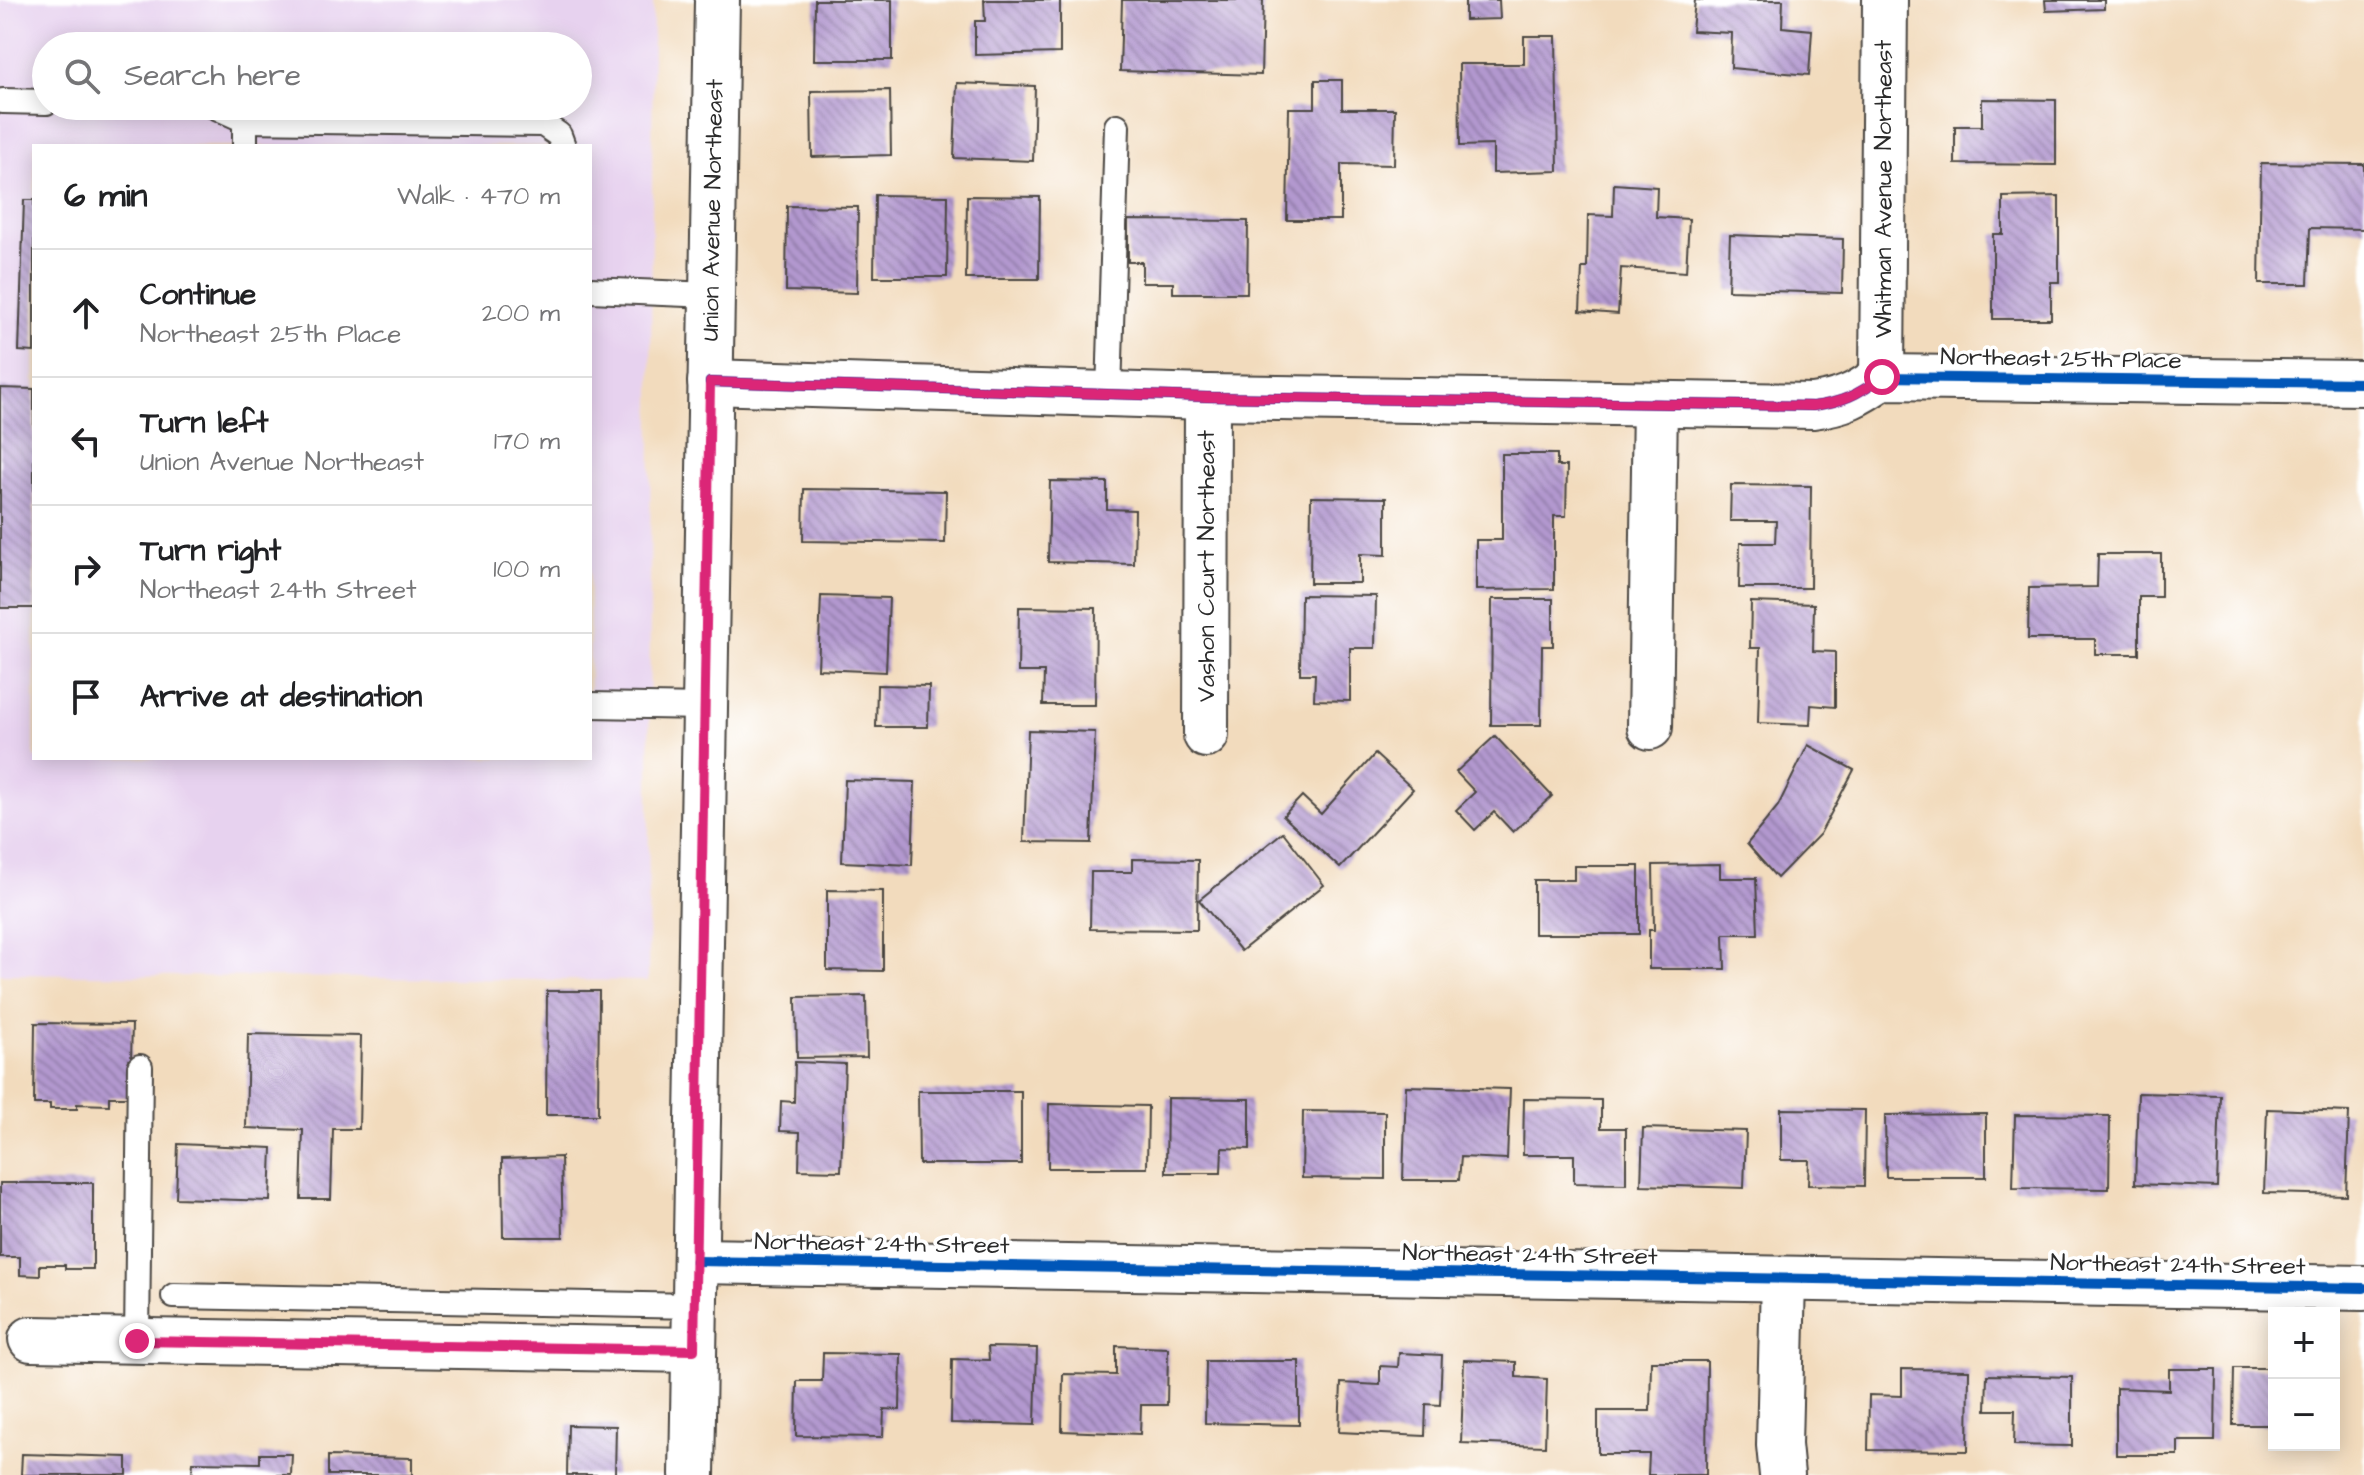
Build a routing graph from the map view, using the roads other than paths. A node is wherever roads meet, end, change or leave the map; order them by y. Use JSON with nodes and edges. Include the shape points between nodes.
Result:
{"nodes":[{"id":1,"x":717,"y":0,"type":"edge"},
{"id":2,"x":1885,"y":0,"type":"edge"},
{"id":3,"x":3,"y":101,"type":"dead end"},
{"id":4,"x":32,"y":102,"type":"edge"},
{"id":5,"x":245,"y":120,"type":"joint"},
{"id":6,"x":1117,"y":126,"type":"dead end"},
{"id":7,"x":245,"y":144,"type":"edge"},
{"id":8,"x":562,"y":144,"type":"edge"},
{"id":9,"x":592,"y":290,"type":"edge"},
{"id":10,"x":711,"y":295,"type":"junction"},
{"id":11,"x":1882,"y":377,"type":"junction"},
{"id":12,"x":710,"y":382,"type":"junction"},
{"id":13,"x":2364,"y":383,"type":"edge"},
{"id":14,"x":1109,"y":394,"type":"junction"},
{"id":15,"x":1207,"y":397,"type":"junction"},
{"id":16,"x":1655,"y":405,"type":"junction"},
{"id":17,"x":592,"y":705,"type":"edge"},
{"id":18,"x":705,"y":707,"type":"junction"},
{"id":19,"x":1650,"y":727,"type":"dead end"},
{"id":20,"x":1206,"y":735,"type":"dead end"},
{"id":21,"x":140,"y":1067,"type":"dead end"},
{"id":22,"x":696,"y":1261,"type":"junction"},
{"id":23,"x":1783,"y":1279,"type":"junction"},
{"id":24,"x":2364,"y":1288,"type":"edge"},
{"id":25,"x":174,"y":1296,"type":"dead end"},
{"id":26,"x":695,"y":1306,"type":"junction"},
{"id":27,"x":31,"y":1339,"type":"dead end"},
{"id":28,"x":137,"y":1341,"type":"junction"},
{"id":29,"x":694,"y":1350,"type":"junction"},
{"id":30,"x":692,"y":1475,"type":"edge"},
{"id":31,"x":1782,"y":1475,"type":"edge"}],
"edges":[{"from":1,"to":10,"type":"street","name":"Union Avenue Northeast"},
{"from":2,"to":11,"type":"street","name":"Whitman Avenue Northeast"},
{"from":3,"to":4,"type":"lane"},
{"from":5,"to":7,"type":"lane"},
{"from":5,"to":8,"type":"lane","via":[[543,124]]},
{"from":6,"to":14,"type":"lane"},
{"from":9,"to":10,"type":"lane"},
{"from":10,"to":12,"type":"street","name":"Union Avenue Northeast"},
{"from":11,"to":13,"type":"street","name":"Northeast 25th Place"},
{"from":11,"to":16,"type":"street","via":[[1842,402],[1813,406]]},
{"from":12,"to":14,"type":"street"},
{"from":12,"to":18,"type":"street","name":"Union Avenue Northeast"},
{"from":14,"to":15,"type":"street"},
{"from":15,"to":16,"type":"street"},
{"from":15,"to":20,"type":"street","name":"Vashon Court Northeast"},
{"from":16,"to":19,"type":"street"},
{"from":17,"to":18,"type":"lane"},
{"from":18,"to":22,"type":"street","name":"Union Avenue Northeast"},
{"from":21,"to":28,"type":"lane"},
{"from":22,"to":23,"type":"street","name":"Northeast 24th Street"},
{"from":22,"to":26,"type":"street","name":"Union Avenue Northeast"},
{"from":23,"to":24,"type":"street","name":"Northeast 24th Street"},
{"from":23,"to":31,"type":"street"},
{"from":25,"to":26,"type":"lane"},
{"from":26,"to":29,"type":"street","name":"Union Avenue Northeast"},
{"from":27,"to":28,"type":"street"},
{"from":28,"to":29,"type":"street"},
{"from":29,"to":30,"type":"street","name":"Union Avenue Northeast"}]}
